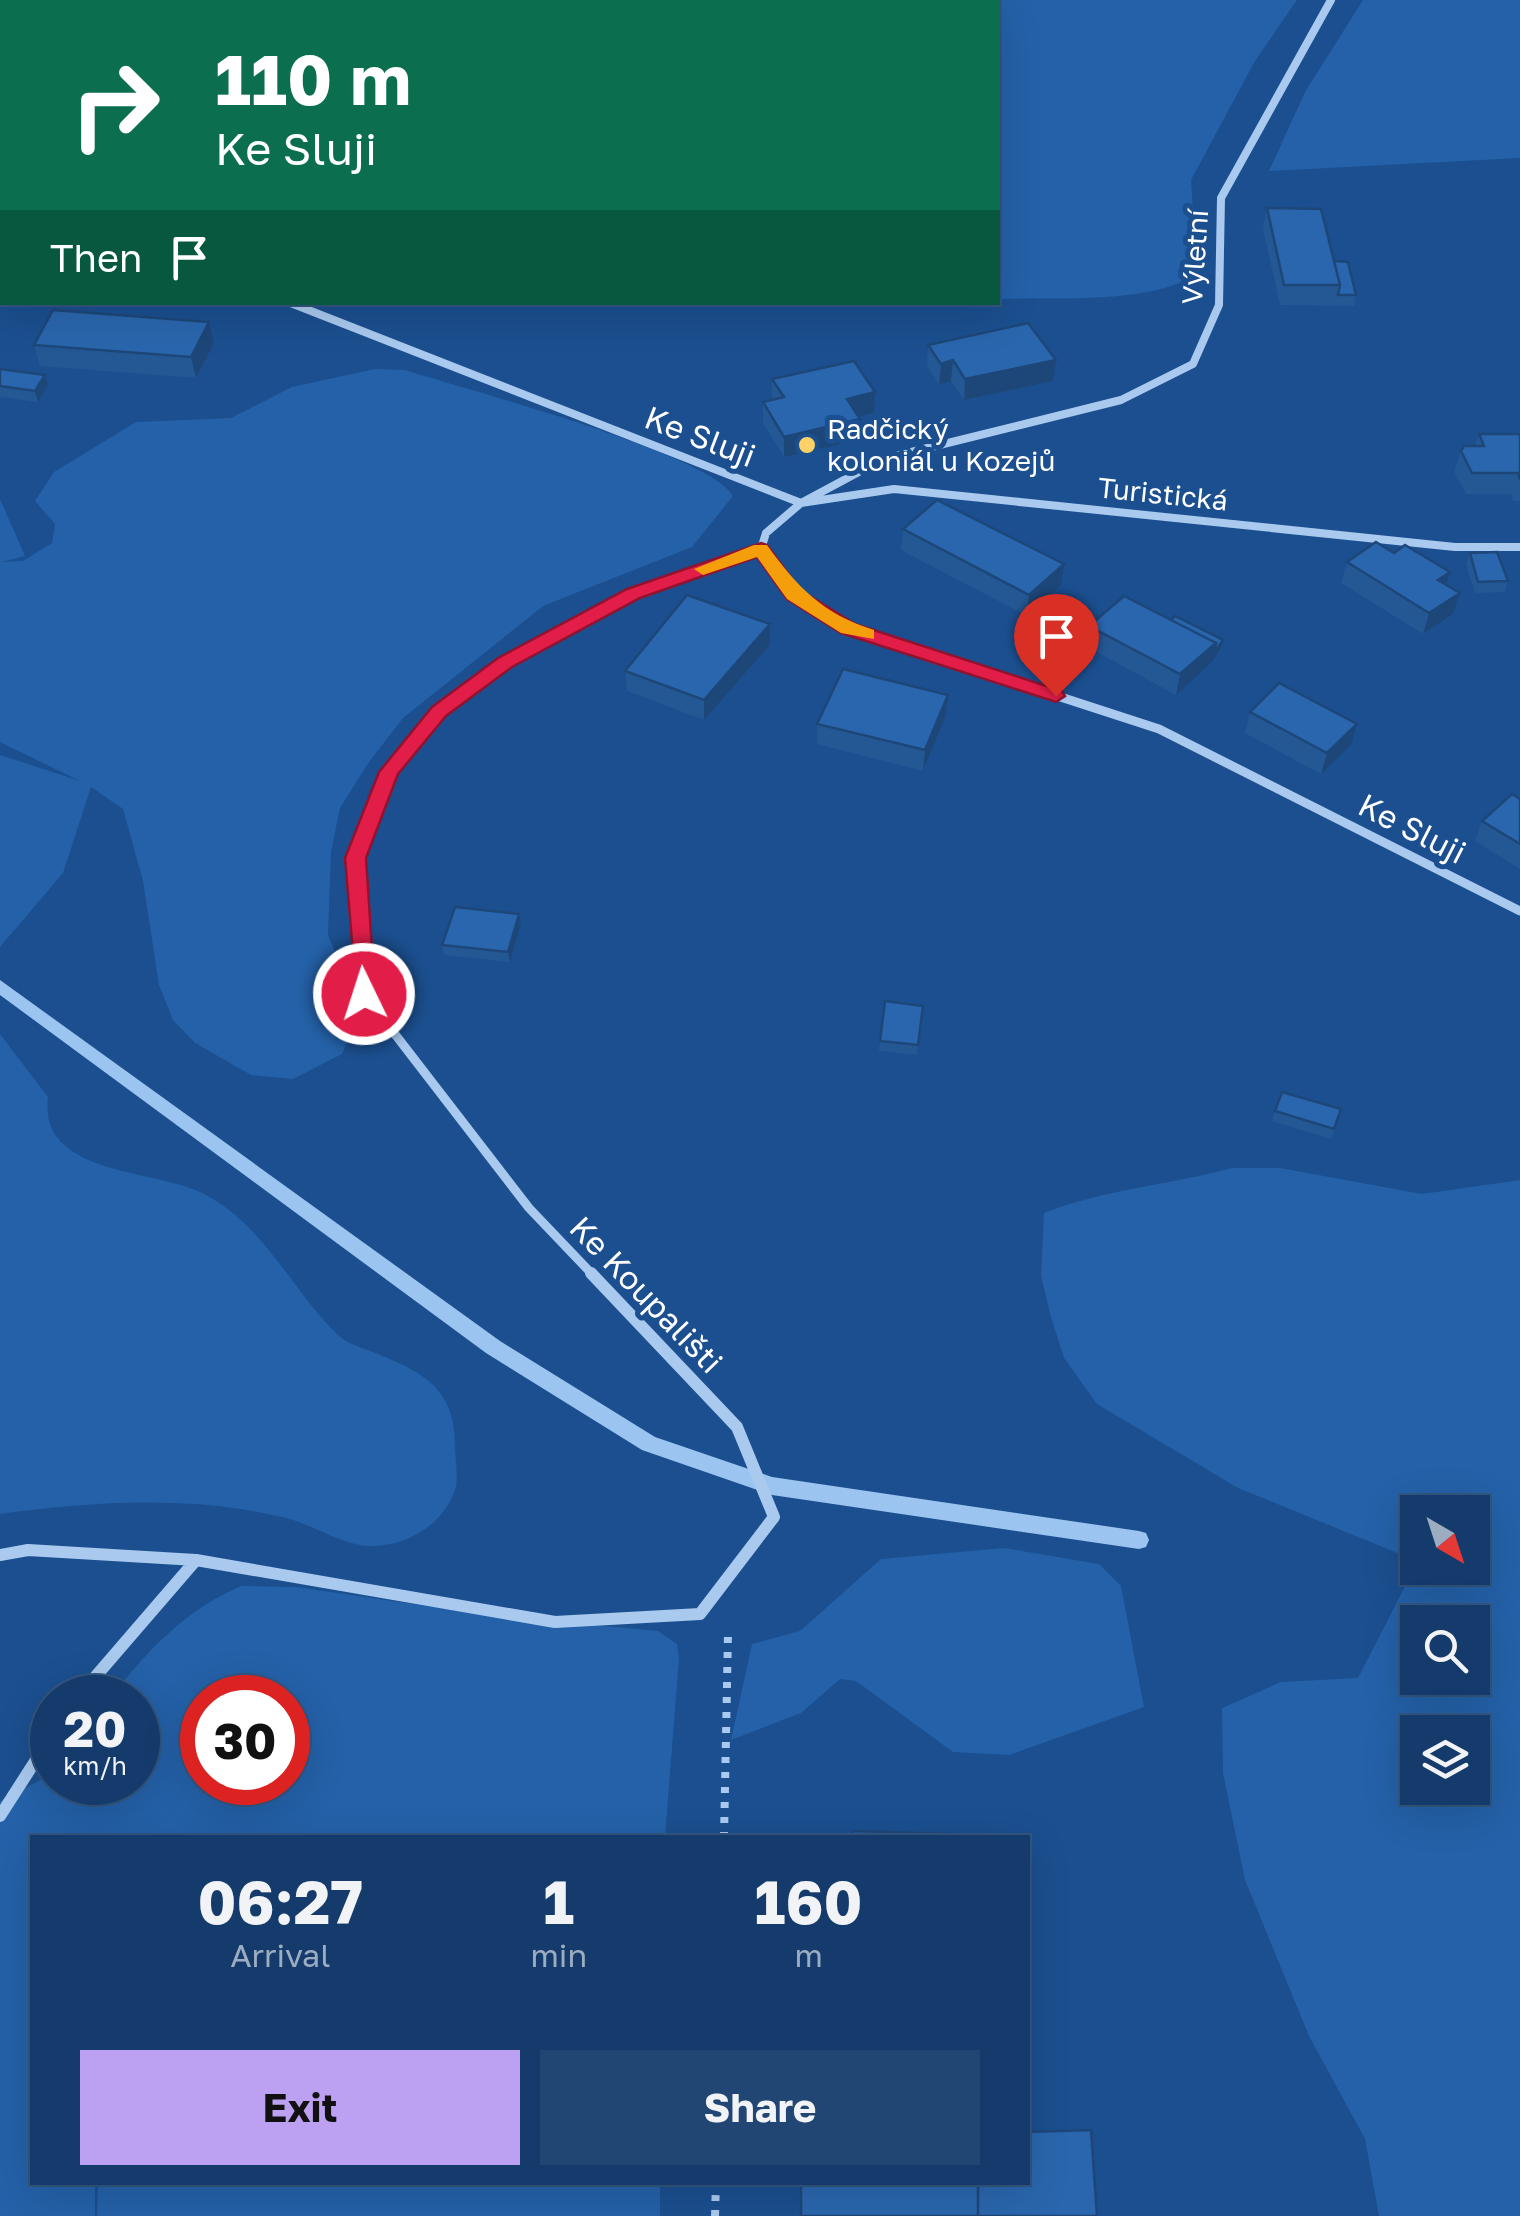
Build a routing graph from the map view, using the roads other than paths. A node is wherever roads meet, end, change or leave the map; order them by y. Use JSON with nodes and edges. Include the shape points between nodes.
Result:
{"nodes":[{"id":1,"x":1331,"y":0,"type":"edge"},
{"id":2,"x":296,"y":305,"type":"edge"},
{"id":3,"x":801,"y":503,"type":"junction"},
{"id":4,"x":1520,"y":547,"type":"edge"},
{"id":5,"x":761,"y":549,"type":"junction"},
{"id":6,"x":1520,"y":911,"type":"edge"},
{"id":7,"x":0,"y":1554,"type":"edge"},
{"id":8,"x":196,"y":1560,"type":"junction"},
{"id":9,"x":97,"y":1675,"type":"edge"},
{"id":10,"x":30,"y":1769,"type":"edge"},
{"id":11,"x":0,"y":1816,"type":"edge"}],
"edges":[{"from":1,"to":3,"type":"street","name":"Výletní","via":[[1222,198],[1219,305],[1193,364],[1121,400],[883,459]]},
{"from":2,"to":3,"type":"street","name":"Ke Sluji"},
{"from":3,"to":4,"type":"street","name":"Turistická","via":[[894,490],[1455,547]]},
{"from":3,"to":5,"type":"street","via":[[766,533]]},
{"from":5,"to":6,"type":"street","name":"Ke Sluji","via":[[793,595],[848,628],[1159,729]]},
{"from":5,"to":8,"type":"street","name":"Ke Koupališti","via":[[634,593],[505,663],[439,712],[389,772],[356,858],[364,994],[528,1208],[737,1427],[774,1517],[700,1614],[554,1622]]},
{"from":7,"to":8,"type":"street","name":"Ke Koupališti"},
{"from":8,"to":9,"type":"street"},
{"from":10,"to":11,"type":"street"}]}
